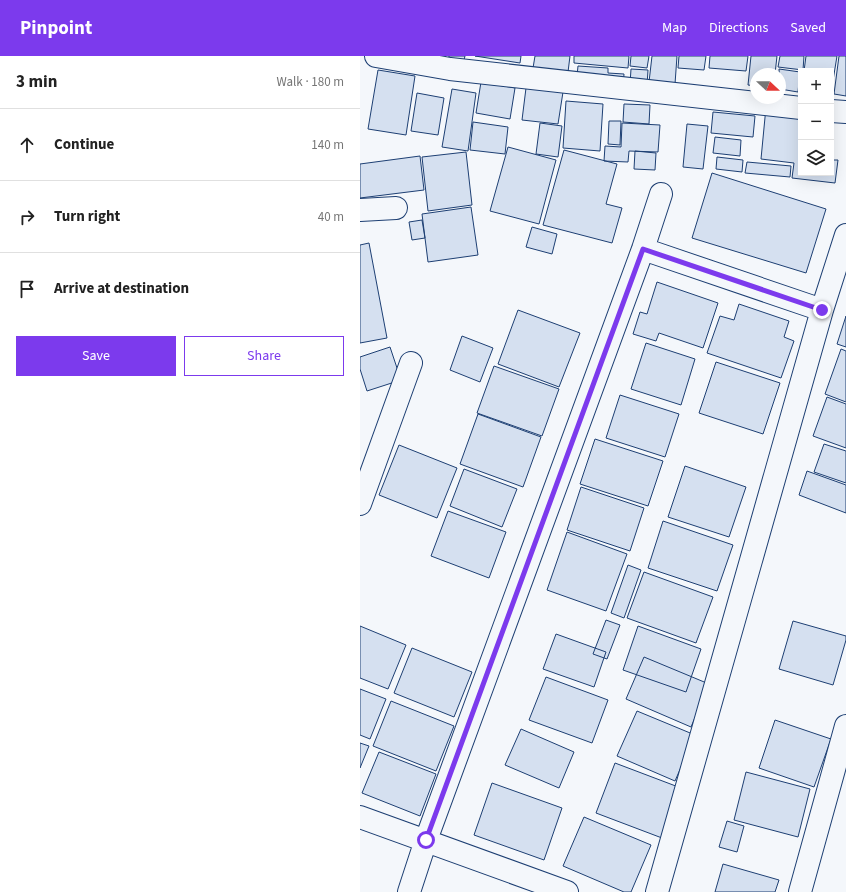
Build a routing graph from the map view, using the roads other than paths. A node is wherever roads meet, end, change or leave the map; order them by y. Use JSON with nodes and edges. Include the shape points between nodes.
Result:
{"nodes":[{"id":1,"x":376,"y":56,"type":"edge"},
{"id":2,"x":798,"y":108,"type":"edge"},
{"id":3,"x":834,"y":111,"type":"edge"},
{"id":4,"x":846,"y":112,"type":"edge"},
{"id":5,"x":661,"y":194,"type":"dead end"},
{"id":6,"x":396,"y":208,"type":"dead end"},
{"id":7,"x":360,"y":210,"type":"edge"},
{"id":8,"x":846,"y":235,"type":"edge"},
{"id":9,"x":643,"y":249,"type":"junction"},
{"id":10,"x":822,"y":310,"type":"junction"},
{"id":11,"x":411,"y":363,"type":"dead end"},
{"id":12,"x":360,"y":504,"type":"edge"},
{"id":13,"x":846,"y":726,"type":"edge"},
{"id":14,"x":360,"y":817,"type":"edge"},
{"id":15,"x":426,"y":840,"type":"junction"},
{"id":16,"x":409,"y":892,"type":"edge"},
{"id":17,"x":568,"y":892,"type":"edge"},
{"id":18,"x":657,"y":892,"type":"edge"},
{"id":19,"x":800,"y":892,"type":"edge"}],
"edges":[{"from":1,"to":2,"type":"street","via":[[450,69]]},
{"from":3,"to":4,"type":"street"},
{"from":5,"to":9,"type":"street"},
{"from":6,"to":7,"type":"street"},
{"from":8,"to":10,"type":"street"},
{"from":9,"to":10,"type":"street"},
{"from":9,"to":15,"type":"street"},
{"from":10,"to":18,"type":"street"},
{"from":11,"to":12,"type":"street"},
{"from":13,"to":19,"type":"street"},
{"from":14,"to":15,"type":"street"},
{"from":15,"to":16,"type":"street"},
{"from":15,"to":17,"type":"street"}]}
